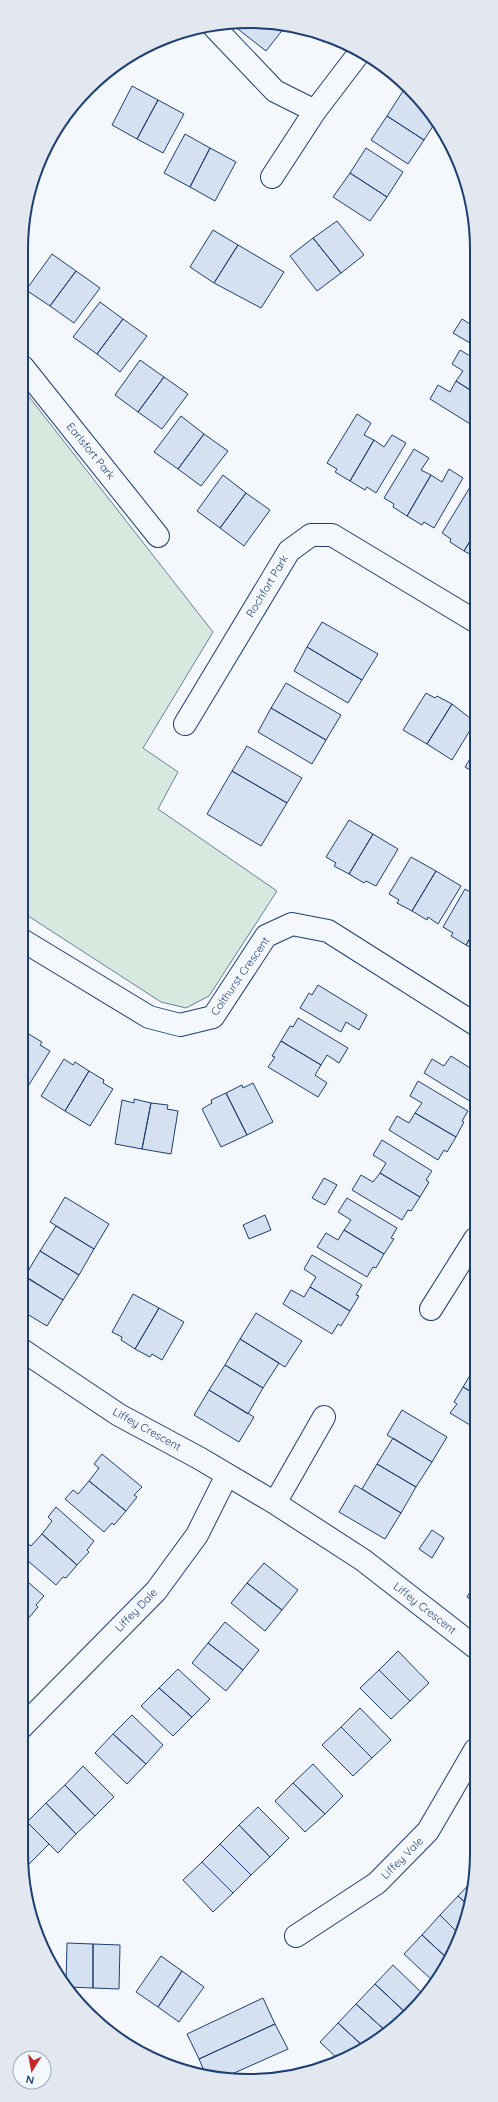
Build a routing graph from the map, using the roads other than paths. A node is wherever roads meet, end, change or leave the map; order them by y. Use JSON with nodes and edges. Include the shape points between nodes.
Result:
{"nodes":[{"id":1,"x":217,"y":30,"type":"edge"},
{"id":2,"x":357,"y":56,"type":"edge"},
{"id":3,"x":315,"y":111,"type":"junction"},
{"id":4,"x":272,"y":177,"type":"dead end"},
{"id":5,"x":28,"y":373,"type":"edge"},
{"id":6,"x":158,"y":536,"type":"dead end"},
{"id":7,"x":470,"y":618,"type":"edge"},
{"id":8,"x":185,"y":724,"type":"dead end"},
{"id":9,"x":28,"y":944,"type":"edge"},
{"id":10,"x":470,"y":1021,"type":"edge"},
{"id":11,"x":470,"y":1247,"type":"edge"},
{"id":12,"x":431,"y":1309,"type":"dead end"},
{"id":13,"x":28,"y":1354,"type":"edge"},
{"id":14,"x":324,"y":1416,"type":"dead end"},
{"id":15,"x":227,"y":1475,"type":"junction"},
{"id":16,"x":275,"y":1503,"type":"junction"},
{"id":17,"x":470,"y":1643,"type":"edge"},
{"id":18,"x":28,"y":1721,"type":"edge"},
{"id":19,"x":470,"y":1759,"type":"edge"},
{"id":20,"x":296,"y":1936,"type":"dead end"}],
"edges":[{"from":1,"to":3,"type":"street","via":[[275,91]]},
{"from":2,"to":3,"type":"street"},
{"from":3,"to":4,"type":"street"},
{"from":5,"to":6,"type":"street","name":"Earlsfort Park"},
{"from":7,"to":8,"type":"street","name":"Rochfort Park","via":[[332,535],[311,535],[289,551]]},
{"from":9,"to":10,"type":"street","name":"Colthurst Crescent","via":[[149,1017],[180,1025],[213,1018],[266,936],[292,924],[328,931]]},
{"from":11,"to":12,"type":"street"},
{"from":13,"to":15,"type":"street","name":"Liffey Crescent","via":[[119,1415]]},
{"from":14,"to":16,"type":"street"},
{"from":15,"to":16,"type":"street","name":"Liffey Crescent"},
{"from":15,"to":18,"type":"street","name":"Liffey Dale","via":[[197,1535],[156,1591]]},
{"from":16,"to":17,"type":"street","name":"Liffey Crescent","via":[[363,1560]]},
{"from":19,"to":20,"type":"street","name":"Liffey Vale","via":[[428,1831],[378,1883]]}]}
